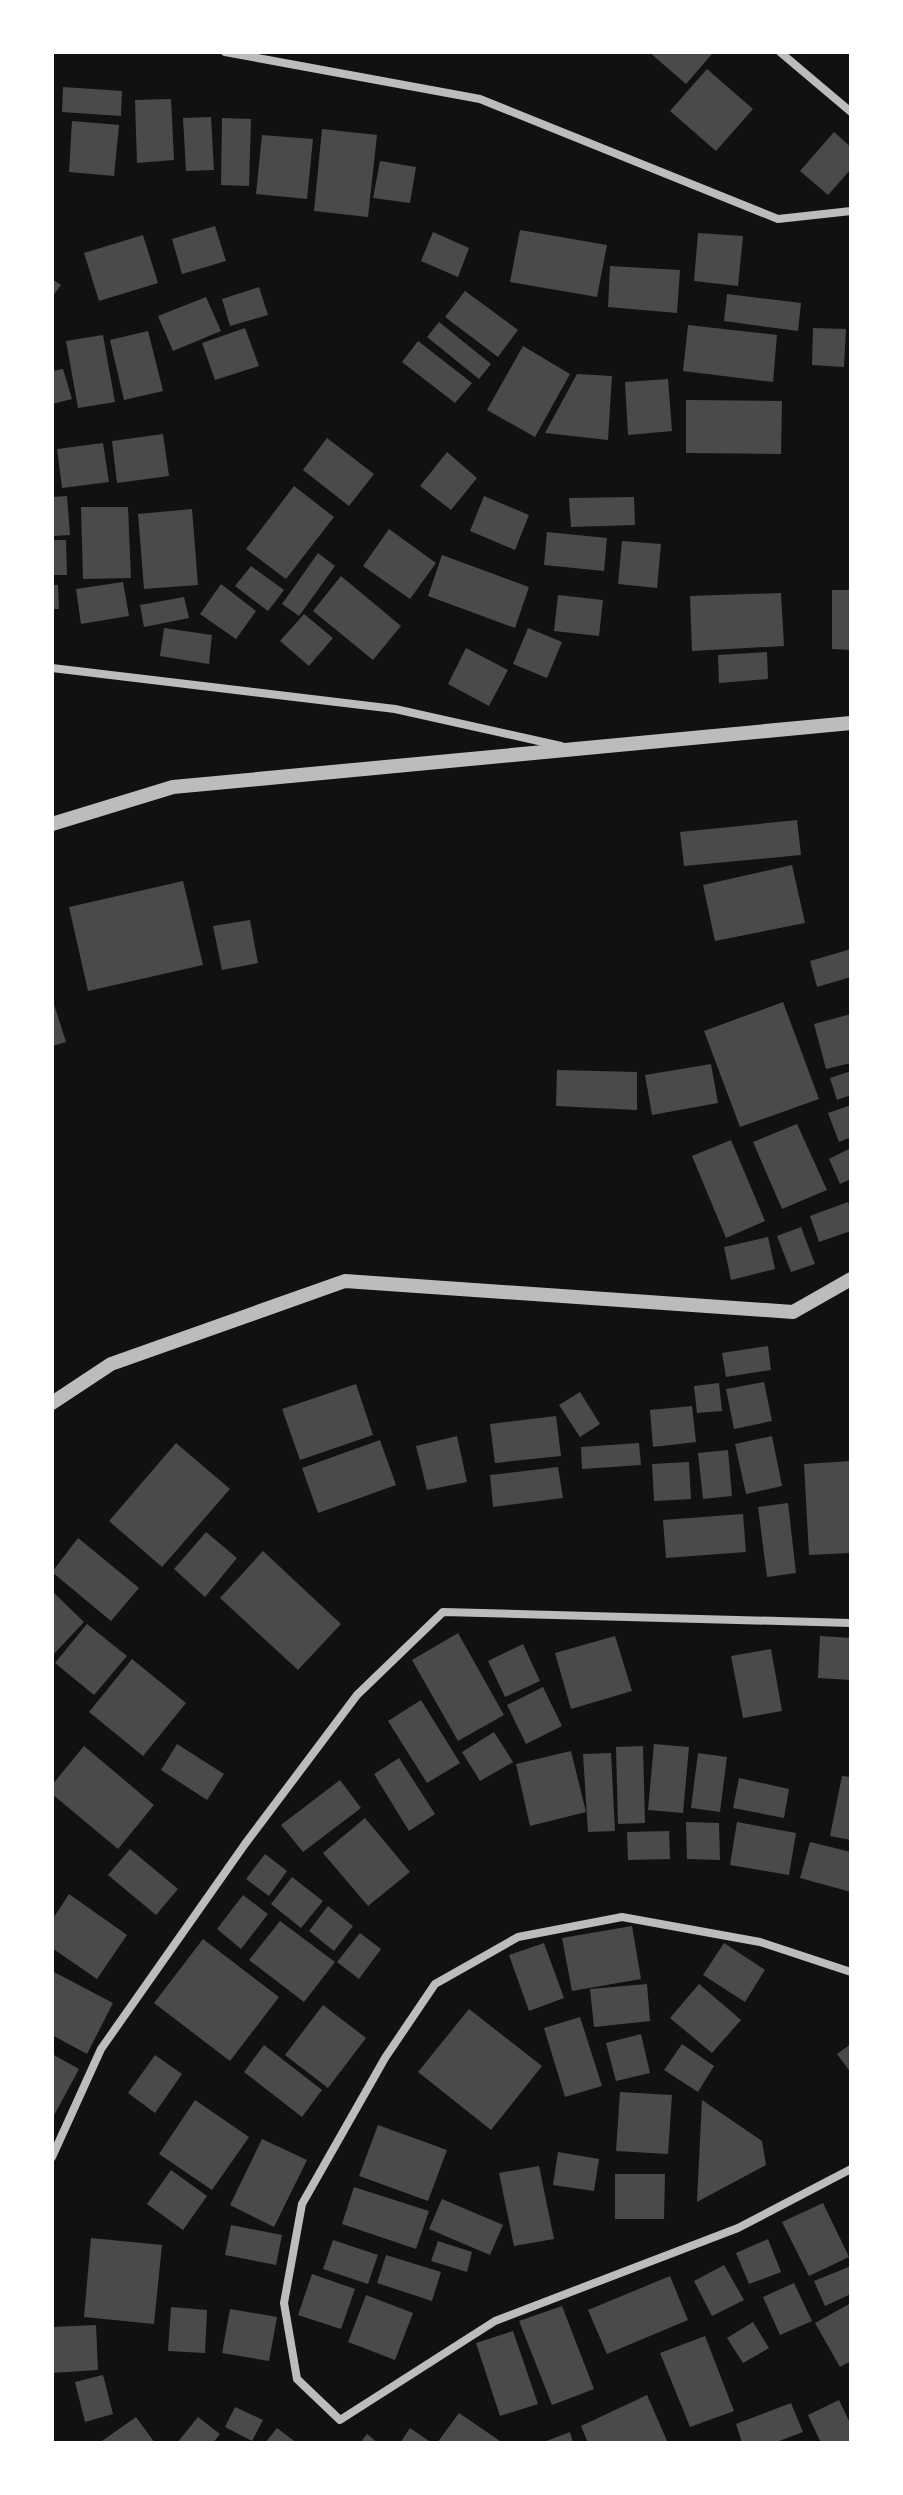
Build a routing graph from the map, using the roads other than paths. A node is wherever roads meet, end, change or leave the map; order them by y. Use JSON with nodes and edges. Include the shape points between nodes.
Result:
{"nodes":[{"id":1,"x":225,"y":52,"type":"edge"},
{"id":2,"x":780,"y":52,"type":"edge"},
{"id":3,"x":851,"y":112,"type":"edge"},
{"id":4,"x":851,"y":211,"type":"edge"},
{"id":5,"x":52,"y":668,"type":"edge"},
{"id":6,"x":851,"y":723,"type":"edge"},
{"id":7,"x":580,"y":750,"type":"junction"},
{"id":8,"x":52,"y":824,"type":"edge"},
{"id":9,"x":851,"y":1279,"type":"edge"},
{"id":10,"x":52,"y":1403,"type":"edge"},
{"id":11,"x":851,"y":1623,"type":"edge"},
{"id":12,"x":851,"y":1972,"type":"edge"},
{"id":13,"x":52,"y":2157,"type":"edge"},
{"id":14,"x":851,"y":2169,"type":"edge"}],
"edges":[{"from":1,"to":4,"type":"street","via":[[480,99],[778,219]]},
{"from":2,"to":3,"type":"street"},
{"from":5,"to":7,"type":"street","via":[[395,709]]},
{"from":6,"to":7,"type":"street"},
{"from":7,"to":8,"type":"street","via":[[173,787]]},
{"from":9,"to":10,"type":"street","via":[[793,1312],[345,1281],[111,1364]]},
{"from":11,"to":13,"type":"street","via":[[443,1612],[357,1695],[245,1844],[101,2049]]},
{"from":12,"to":14,"type":"street","via":[[760,1942],[622,1917],[518,1937],[435,1984],[385,2058],[302,2204],[284,2303],[297,2379],[340,2420],[495,2321],[738,2228]]}]}
